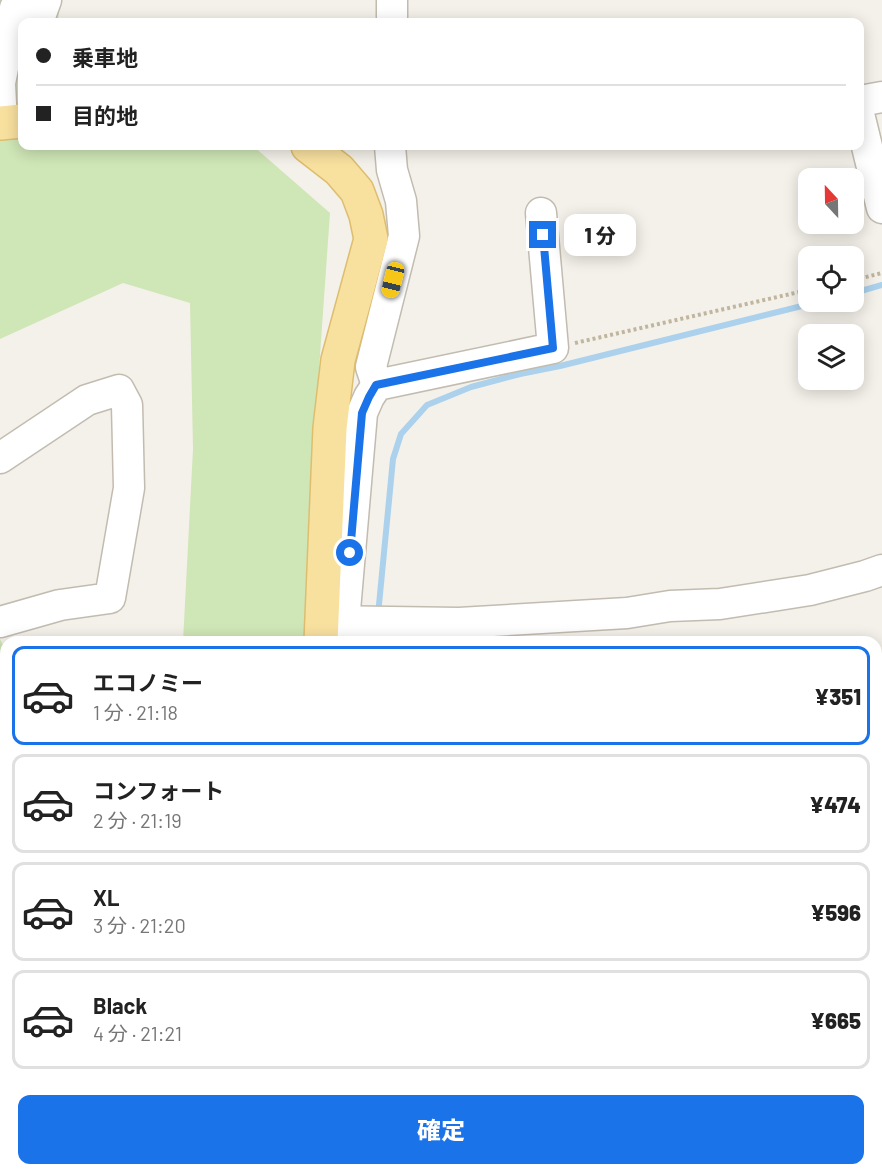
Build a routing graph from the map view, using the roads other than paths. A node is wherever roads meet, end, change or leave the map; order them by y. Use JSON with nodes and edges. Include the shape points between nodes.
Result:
{"nodes":[{"id":1,"x":19,"y":0,"type":"edge"},
{"id":2,"x":46,"y":0,"type":"edge"},
{"id":3,"x":392,"y":0,"type":"edge"},
{"id":4,"x":39,"y":18,"type":"edge"},
{"id":5,"x":392,"y":18,"type":"edge"},
{"id":6,"x":18,"y":82,"type":"edge"},
{"id":7,"x":882,"y":97,"type":"edge"},
{"id":8,"x":864,"y":100,"type":"edge"},
{"id":9,"x":8,"y":123,"type":"edge"},
{"id":10,"x":864,"y":134,"type":"edge"},
{"id":11,"x":313,"y":150,"type":"edge"},
{"id":12,"x":390,"y":150,"type":"edge"},
{"id":13,"x":882,"y":208,"type":"edge"},
{"id":14,"x":541,"y":213,"type":"dead end"},
{"id":15,"x":376,"y":385,"type":"junction"},
{"id":16,"x":0,"y":458,"type":"edge"},
{"id":17,"x":882,"y":570,"type":"edge"},
{"id":18,"x":0,"y":622,"type":"edge"},
{"id":19,"x":329,"y":628,"type":"edge"}],
"edges":[{"from":1,"to":9,"type":"street","via":[[0,82]]},
{"from":2,"to":4,"type":"street"},
{"from":3,"to":5,"type":"street"},
{"from":6,"to":9,"type":"street"},
{"from":7,"to":8,"type":"street"},
{"from":10,"to":13,"type":"street"},
{"from":11,"to":19,"type":"main road","via":[[339,170],[357,191],[371,239],[338,360],[330,428]]},
{"from":12,"to":15,"type":"street","via":[[404,236],[371,367]]},
{"from":14,"to":15,"type":"street","via":[[553,348]]},
{"from":15,"to":19,"type":"street","via":[[362,413]]},
{"from":16,"to":18,"type":"street","via":[[87,400],[119,390],[127,405],[129,488],[110,598],[60,605]]},
{"from":17,"to":19,"type":"street","via":[[810,590],[720,604],[627,613]]}]}
